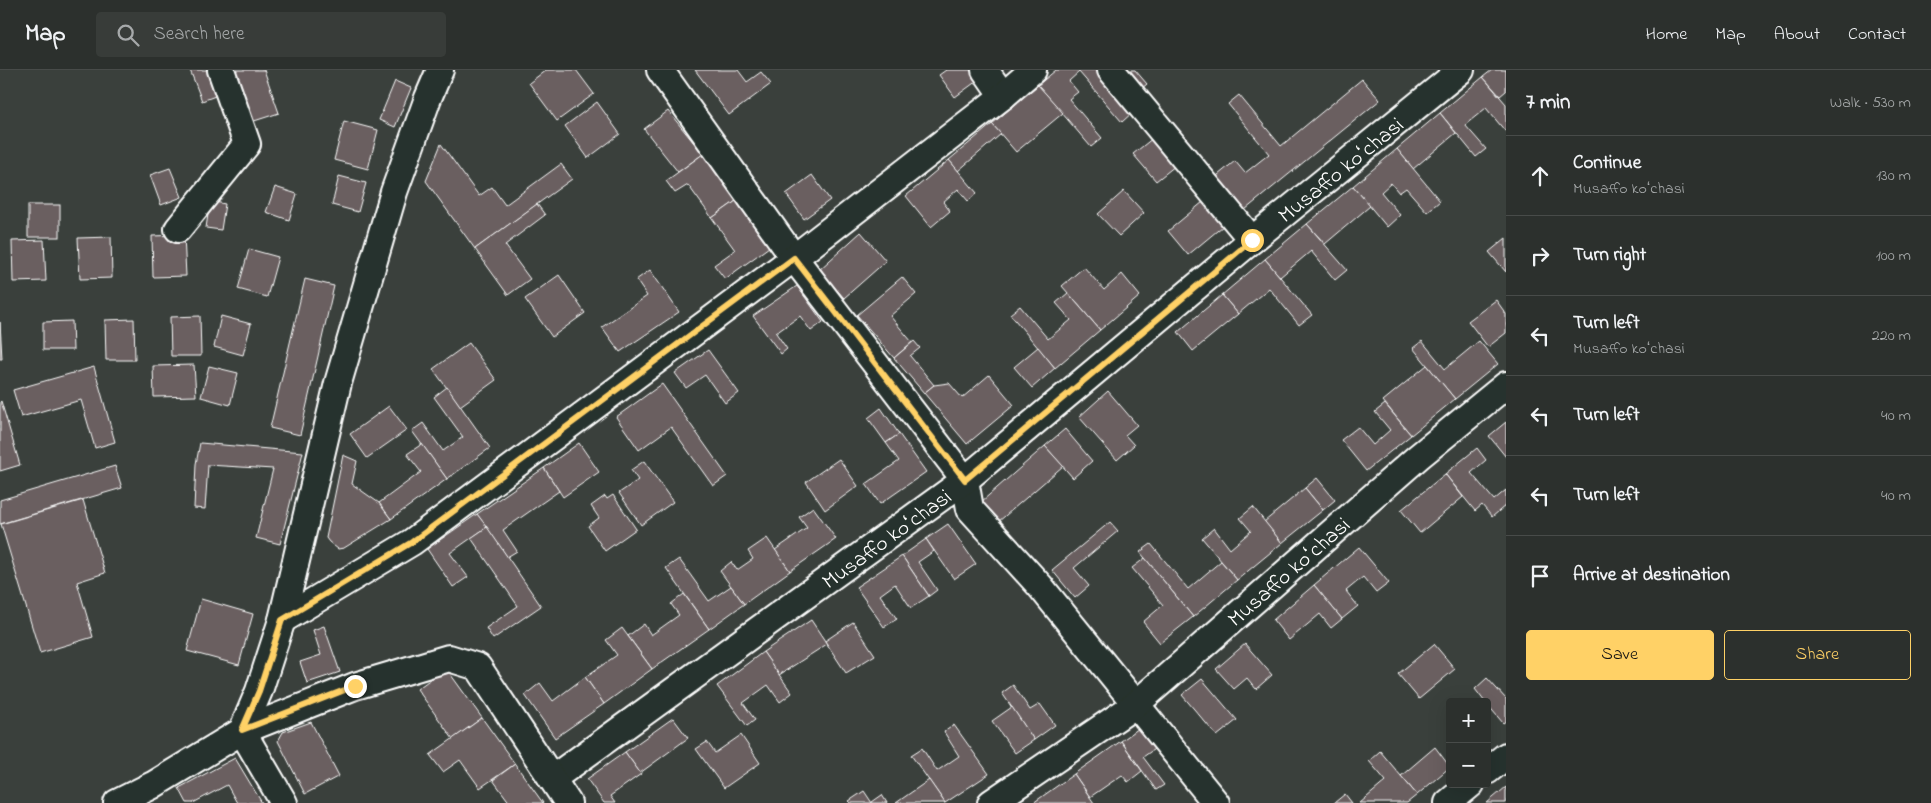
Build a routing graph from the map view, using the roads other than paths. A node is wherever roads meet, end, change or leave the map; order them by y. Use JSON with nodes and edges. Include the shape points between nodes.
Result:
{"nodes":[{"id":1,"x":221,"y":70,"type":"edge"},
{"id":2,"x":440,"y":70,"type":"edge"},
{"id":3,"x":660,"y":70,"type":"edge"},
{"id":4,"x":985,"y":70,"type":"edge"},
{"id":5,"x":1033,"y":70,"type":"edge"},
{"id":6,"x":1111,"y":70,"type":"edge"},
{"id":7,"x":1461,"y":70,"type":"edge"},
{"id":8,"x":1003,"y":96,"type":"junction"},
{"id":9,"x":178,"y":229,"type":"dead end"},
{"id":10,"x":1252,"y":240,"type":"junction"},
{"id":11,"x":794,"y":258,"type":"junction"},
{"id":12,"x":1506,"y":385,"type":"edge"},
{"id":13,"x":965,"y":480,"type":"junction"},
{"id":14,"x":282,"y":620,"type":"junction"},
{"id":15,"x":1135,"y":705,"type":"junction"},
{"id":16,"x":242,"y":730,"type":"junction"},
{"id":17,"x":1506,"y":756,"type":"edge"},
{"id":18,"x":1491,"y":768,"type":"edge"},
{"id":19,"x":552,"y":779,"type":"junction"},
{"id":20,"x":1466,"y":788,"type":"edge"},
{"id":21,"x":117,"y":803,"type":"edge"},
{"id":22,"x":284,"y":803,"type":"edge"},
{"id":23,"x":568,"y":803,"type":"edge"},
{"id":24,"x":991,"y":803,"type":"edge"},
{"id":25,"x":1216,"y":803,"type":"edge"},
{"id":26,"x":1448,"y":803,"type":"edge"}],
"edges":[{"from":1,"to":9,"type":"street","via":[[247,144]]},
{"from":2,"to":14,"type":"street","via":[[394,192],[341,374]]},
{"from":3,"to":11,"type":"street"},
{"from":4,"to":8,"type":"street"},
{"from":5,"to":8,"type":"street"},
{"from":6,"to":10,"type":"street"},
{"from":7,"to":10,"type":"street","name":"Musaffo koʻchasi"},
{"from":8,"to":11,"type":"street"},
{"from":10,"to":13,"type":"street","name":"Musaffo koʻchasi"},
{"from":11,"to":13,"type":"street"},
{"from":11,"to":14,"type":"street","via":[[412,542]]},
{"from":12,"to":15,"type":"street","name":"Musaffo koʻchasi","via":[[1418,457]]},
{"from":13,"to":15,"type":"street","via":[[970,509],[1040,586]]},
{"from":13,"to":19,"type":"street","name":"Musaffo koʻchasi"},
{"from":14,"to":16,"type":"street","via":[[259,691]]},
{"from":15,"to":24,"type":"street","name":"Musaffo koʻchasi"},
{"from":15,"to":25,"type":"street"},
{"from":16,"to":19,"type":"street","via":[[355,686],[449,658],[478,667]]},
{"from":16,"to":21,"type":"street"},
{"from":16,"to":22,"type":"street"},
{"from":17,"to":18,"type":"street"},
{"from":19,"to":23,"type":"street"},
{"from":20,"to":26,"type":"street"}]}
